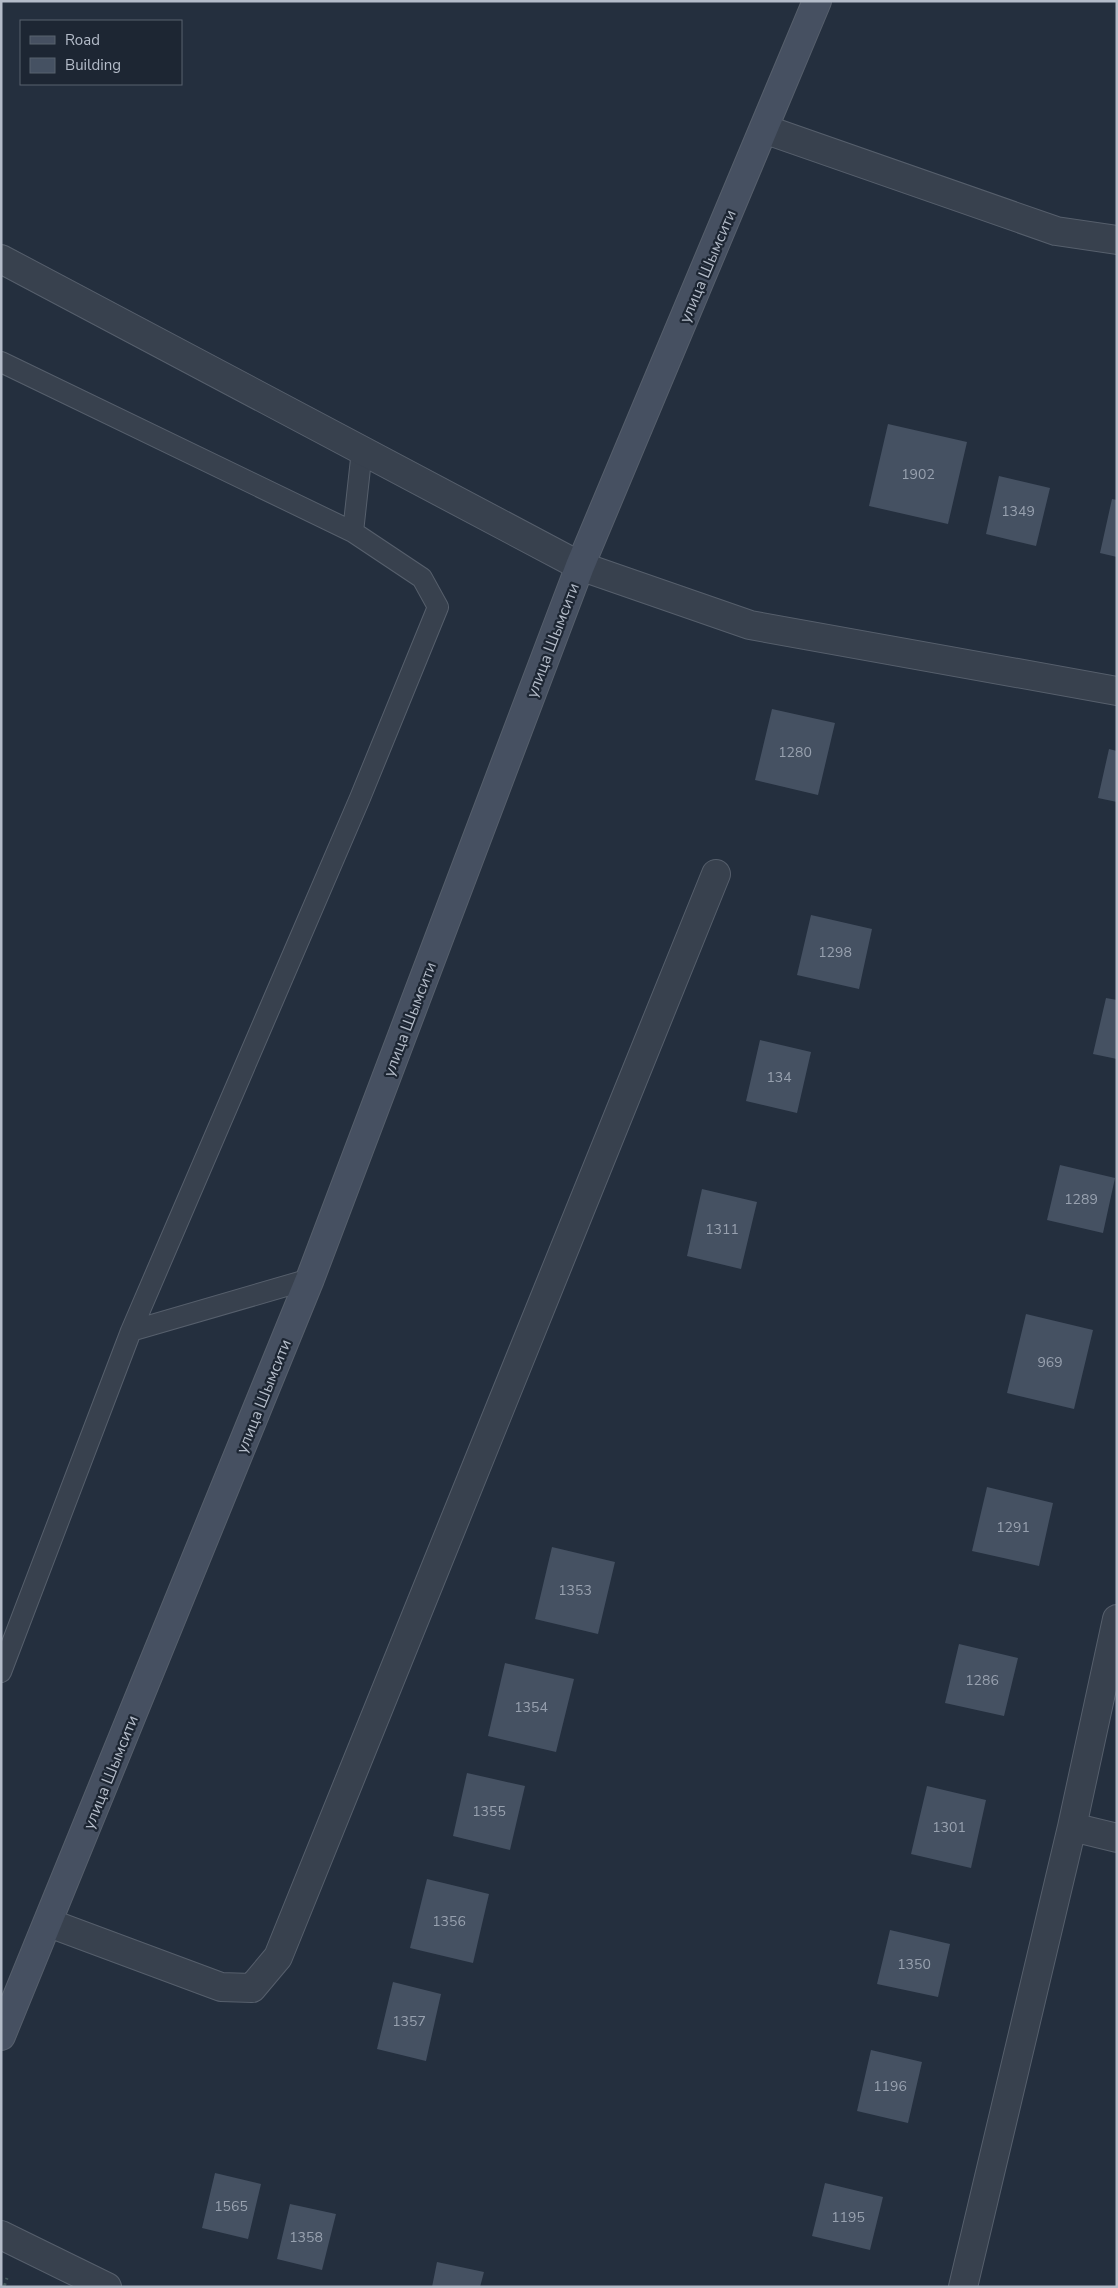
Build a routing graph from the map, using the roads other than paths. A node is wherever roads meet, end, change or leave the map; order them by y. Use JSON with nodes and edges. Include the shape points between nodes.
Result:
{"nodes":[{"id":1,"x":817,"y":1,"type":"edge"},
{"id":2,"x":764,"y":130,"type":"junction"},
{"id":3,"x":1117,"y":240,"type":"edge"},
{"id":4,"x":1,"y":259,"type":"edge"},
{"id":5,"x":1,"y":362,"type":"edge"},
{"id":6,"x":362,"y":450,"type":"junction"},
{"id":7,"x":353,"y":532,"type":"junction"},
{"id":8,"x":580,"y":566,"type":"junction"},
{"id":9,"x":1117,"y":692,"type":"edge"},
{"id":10,"x":716,"y":874,"type":"dead end"},
{"id":11,"x":310,"y":1279,"type":"junction"},
{"id":12,"x":131,"y":1332,"type":"junction"},
{"id":13,"x":1117,"y":1620,"type":"edge"},
{"id":14,"x":1,"y":1672,"type":"edge"},
{"id":15,"x":1072,"y":1827,"type":"junction"},
{"id":16,"x":1117,"y":1838,"type":"edge"},
{"id":17,"x":49,"y":1922,"type":"junction"},
{"id":18,"x":1,"y":2036,"type":"edge"},
{"id":19,"x":1,"y":2235,"type":"edge"},
{"id":20,"x":107,"y":2287,"type":"edge"},
{"id":21,"x":963,"y":2287,"type":"edge"}],
"edges":[{"from":1,"to":2,"type":"main road","name":"улица Шымсити"},
{"from":2,"to":3,"type":"street","via":[[1056,232]]},
{"from":2,"to":8,"type":"main road","name":"улица Шымсити"},
{"from":4,"to":6,"type":"street"},
{"from":5,"to":7,"type":"lane"},
{"from":6,"to":7,"type":"lane"},
{"from":6,"to":8,"type":"street"},
{"from":7,"to":12,"type":"lane","via":[[422,578],[438,607],[360,798]]},
{"from":8,"to":9,"type":"street","via":[[750,625]]},
{"from":8,"to":11,"type":"main road","name":"улица Шымсити"},
{"from":10,"to":17,"type":"street","via":[[278,1957],[252,1988],[221,1987]]},
{"from":11,"to":12,"type":"lane"},
{"from":11,"to":17,"type":"main road","name":"улица Шымсити"},
{"from":12,"to":14,"type":"lane"},
{"from":13,"to":15,"type":"street"},
{"from":15,"to":16,"type":"street"},
{"from":15,"to":21,"type":"street"},
{"from":17,"to":18,"type":"main road","name":"улица Шымсити"},
{"from":19,"to":20,"type":"street"}]}
